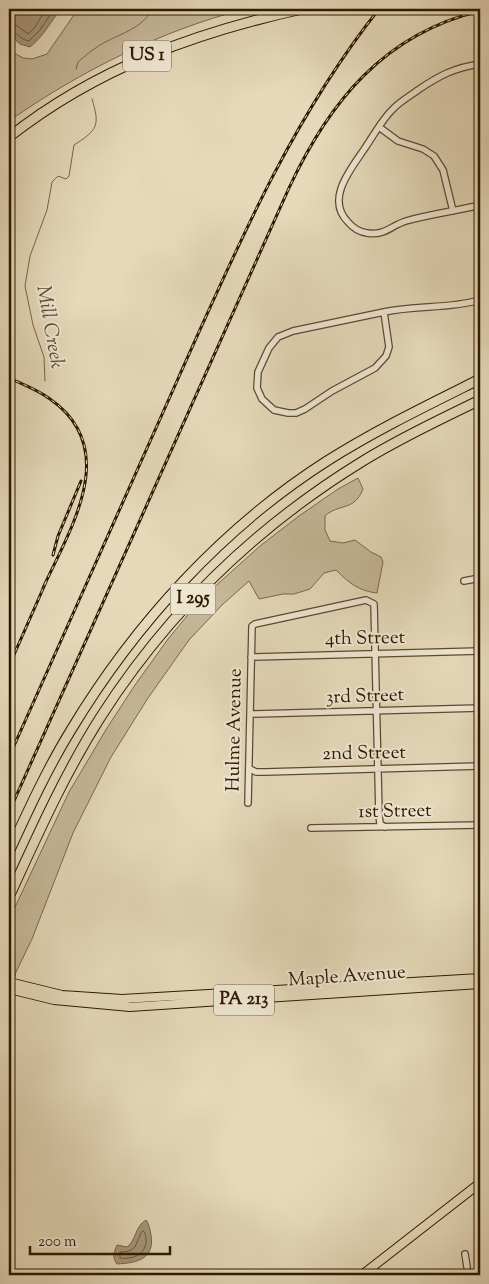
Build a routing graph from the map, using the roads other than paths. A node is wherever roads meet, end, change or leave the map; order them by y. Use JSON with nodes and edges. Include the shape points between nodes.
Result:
{"nodes":[{"id":1,"x":274,"y":9,"type":"edge"},
{"id":2,"x":302,"y":9,"type":"edge"},
{"id":3,"x":480,"y":64,"type":"edge"},
{"id":4,"x":379,"y":127,"type":"junction"},
{"id":5,"x":9,"y":130,"type":"edge"},
{"id":6,"x":9,"y":137,"type":"edge"},
{"id":7,"x":480,"y":205,"type":"edge"},
{"id":8,"x":452,"y":211,"type":"junction"},
{"id":9,"x":480,"y":300,"type":"edge"},
{"id":10,"x":384,"y":312,"type":"junction"},
{"id":11,"x":480,"y":379,"type":"edge"},
{"id":12,"x":480,"y":400,"type":"edge"},
{"id":13,"x":480,"y":578,"type":"edge"},
{"id":14,"x":464,"y":580,"type":"dead end"},
{"id":15,"x":480,"y":651,"type":"edge"},
{"id":16,"x":375,"y":654,"type":"junction"},
{"id":17,"x":251,"y":657,"type":"junction"},
{"id":18,"x":480,"y":708,"type":"edge"},
{"id":19,"x":377,"y":711,"type":"junction"},
{"id":20,"x":250,"y":714,"type":"junction"},
{"id":21,"x":480,"y":766,"type":"edge"},
{"id":22,"x":378,"y":769,"type":"junction"},
{"id":23,"x":250,"y":770,"type":"junction"},
{"id":24,"x":248,"y":803,"type":"dead end"},
{"id":25,"x":480,"y":826,"type":"edge"},
{"id":26,"x":385,"y":827,"type":"junction"},
{"id":27,"x":311,"y":828,"type":"dead end"},
{"id":28,"x":9,"y":852,"type":"edge"},
{"id":29,"x":9,"y":897,"type":"edge"},
{"id":30,"x":480,"y":978,"type":"edge"},
{"id":31,"x":9,"y":982,"type":"edge"},
{"id":32,"x":480,"y":984,"type":"edge"},
{"id":33,"x":9,"y":989,"type":"edge"},
{"id":34,"x":480,"y":1184,"type":"edge"},
{"id":35,"x":465,"y":1254,"type":"dead end"},
{"id":36,"x":467,"y":1267,"type":"dead end"},
{"id":37,"x":362,"y":1275,"type":"edge"}],
"edges":[{"from":1,"to":5,"type":"highway","number":"US 1","via":[[204,28],[140,52],[72,87]]},
{"from":2,"to":6,"type":"highway","number":"US 1","via":[[214,31],[143,58],[75,92]]},
{"from":3,"to":4,"type":"street","via":[[453,69],[438,76],[401,101]]},
{"from":4,"to":8,"type":"street","via":[[398,140],[434,156],[443,170]]},
{"from":4,"to":8,"type":"street","via":[[340,189],[338,204],[343,218],[359,231],[376,234],[407,221]]},
{"from":7,"to":8,"type":"street"},
{"from":9,"to":10,"type":"street"},
{"from":10,"to":10,"type":"street","via":[[278,337],[258,372],[257,388],[262,399],[274,410],[296,412],[375,368],[389,347]]},
{"from":11,"to":28,"type":"highway","number":"I 295","via":[[383,428],[326,462],[264,507],[192,572],[138,634],[86,706],[46,776]]},
{"from":12,"to":29,"type":"highway","number":"I 295","via":[[388,447],[315,492],[242,551],[188,604],[148,650],[100,718],[67,775]]},
{"from":13,"to":14,"type":"street"},
{"from":15,"to":16,"type":"street","name":"4th Street"},
{"from":16,"to":17,"type":"street","name":"4th Street"},
{"from":16,"to":17,"type":"street","name":"Hulme Avenue","via":[[374,604],[360,600],[253,625]]},
{"from":16,"to":19,"type":"street"},
{"from":17,"to":20,"type":"street","name":"Hulme Avenue"},
{"from":18,"to":19,"type":"street","name":"3rd Street"},
{"from":19,"to":20,"type":"street","name":"3rd Street"},
{"from":19,"to":22,"type":"street"},
{"from":20,"to":23,"type":"street","name":"Hulme Avenue"},
{"from":21,"to":22,"type":"street","name":"2nd Street"},
{"from":22,"to":23,"type":"street","name":"2nd Street"},
{"from":22,"to":26,"type":"street","via":[[380,824]]},
{"from":23,"to":24,"type":"street","name":"Hulme Avenue"},
{"from":25,"to":26,"type":"street","name":"1st Street"},
{"from":26,"to":27,"type":"street","name":"1st Street"},
{"from":30,"to":31,"type":"main road","name":"Maple Avenue","number":"PA 213","via":[[122,999],[62,995]]},
{"from":32,"to":33,"type":"main road","name":"Maple Avenue","number":"PA 213","via":[[130,1007],[54,1000]]},
{"from":34,"to":37,"type":"main road"},
{"from":35,"to":36,"type":"street"}]}
